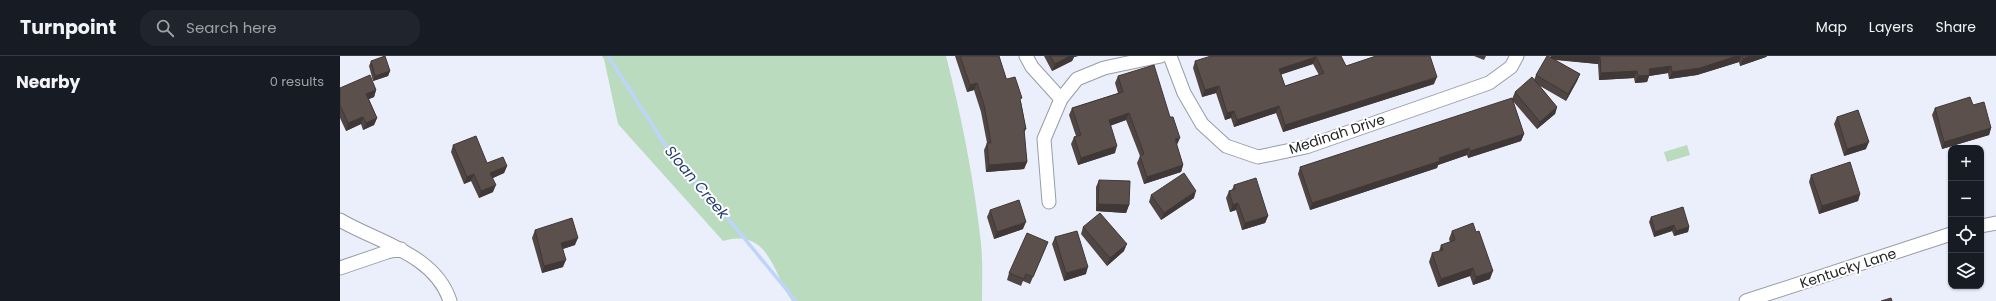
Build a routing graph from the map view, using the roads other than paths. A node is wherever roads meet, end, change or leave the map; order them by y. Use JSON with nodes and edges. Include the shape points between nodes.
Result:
{"nodes":[{"id":1,"x":1026,"y":56,"type":"edge"},
{"id":2,"x":1161,"y":56,"type":"edge"},
{"id":3,"x":1170,"y":56,"type":"edge"},
{"id":4,"x":1517,"y":56,"type":"edge"},
{"id":5,"x":1061,"y":99,"type":"junction"},
{"id":6,"x":1049,"y":202,"type":"dead end"},
{"id":7,"x":340,"y":220,"type":"edge"},
{"id":8,"x":1996,"y":223,"type":"edge"},
{"id":9,"x":1984,"y":225,"type":"edge"},
{"id":10,"x":1948,"y":235,"type":"edge"},
{"id":11,"x":401,"y":249,"type":"junction"},
{"id":12,"x":340,"y":268,"type":"edge"},
{"id":13,"x":450,"y":301,"type":"edge"},
{"id":14,"x":1746,"y":301,"type":"edge"}],
"edges":[{"from":1,"to":5,"type":"street","via":[[1032,67]]},
{"from":2,"to":5,"type":"street","via":[[1104,68],[1077,79]]},
{"from":3,"to":4,"type":"street","name":"Medinah Drive","via":[[1184,93],[1202,124],[1226,146],[1258,157],[1306,147],[1489,83],[1511,67]]},
{"from":5,"to":6,"type":"street","via":[[1044,139]]},
{"from":7,"to":11,"type":"street"},
{"from":8,"to":9,"type":"street"},
{"from":10,"to":14,"type":"street","name":"Kentucky Lane"},
{"from":11,"to":12,"type":"street"},
{"from":11,"to":13,"type":"street","via":[[435,276]]}]}
